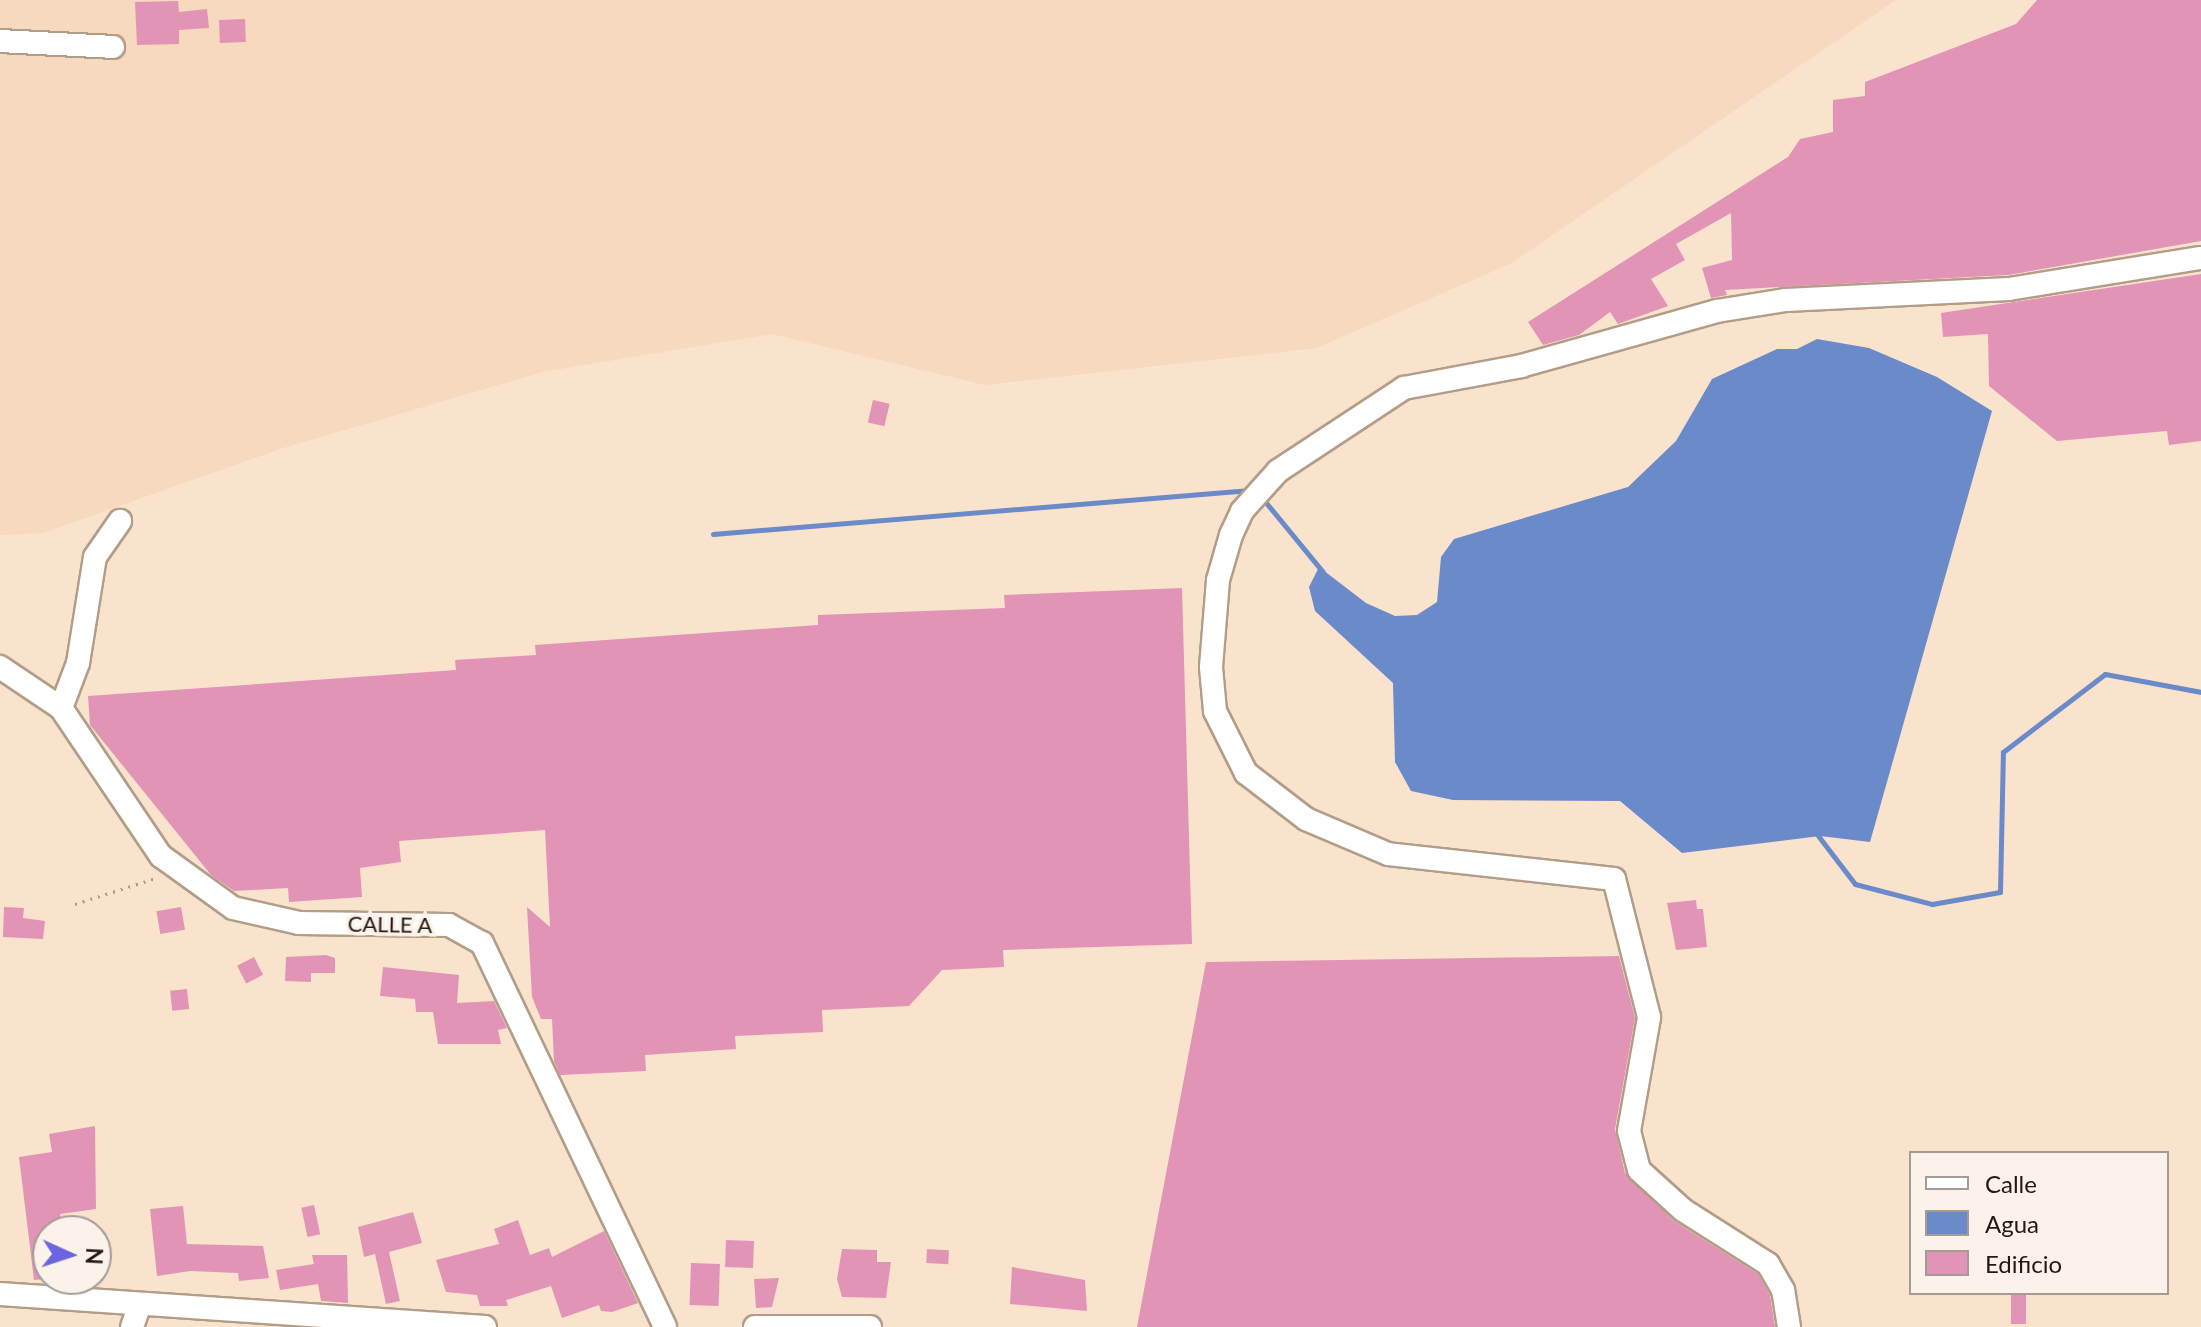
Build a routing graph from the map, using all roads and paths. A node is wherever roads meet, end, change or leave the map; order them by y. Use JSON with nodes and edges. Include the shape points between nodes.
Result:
{"nodes":[{"id":1,"x":0,"y":41,"type":"edge"},
{"id":2,"x":113,"y":47,"type":"dead end"},
{"id":3,"x":2201,"y":258,"type":"edge"},
{"id":4,"x":120,"y":521,"type":"dead end"},
{"id":5,"x":0,"y":667,"type":"edge"},
{"id":6,"x":61,"y":708,"type":"junction"},
{"id":7,"x":177,"y":868,"type":"junction"},
{"id":8,"x":75,"y":904,"type":"dead end"},
{"id":9,"x":0,"y":1294,"type":"edge"},
{"id":10,"x":140,"y":1304,"type":"junction"},
{"id":11,"x":132,"y":1327,"type":"edge"},
{"id":12,"x":485,"y":1327,"type":"edge"},
{"id":13,"x":665,"y":1327,"type":"edge"},
{"id":14,"x":755,"y":1327,"type":"edge"},
{"id":15,"x":870,"y":1327,"type":"edge"},
{"id":16,"x":1789,"y":1327,"type":"edge"}],
"edges":[{"from":1,"to":2,"type":"street"},
{"from":3,"to":16,"type":"street","via":[[2009,289],[1786,300],[1717,311],[1521,366],[1404,388],[1278,471],[1242,511],[1231,535],[1218,580],[1211,667],[1215,711],[1239,764],[1261,790],[1306,819],[1388,854],[1614,879],[1649,1017],[1629,1131],[1639,1170],[1683,1210],[1768,1264],[1783,1290]]},
{"from":4,"to":6,"type":"street","via":[[95,557],[78,663]]},
{"from":5,"to":6,"type":"street"},
{"from":6,"to":7,"type":"street","name":"CALLE A","via":[[161,856]]},
{"from":7,"to":8,"type":"path","via":[[127,892]]},
{"from":7,"to":13,"type":"street","name":"CALLE A","via":[[233,908],[299,923],[449,925],[482,943]]},
{"from":9,"to":10,"type":"street"},
{"from":10,"to":11,"type":"street"},
{"from":10,"to":12,"type":"street"},
{"from":14,"to":15,"type":"street"}]}
